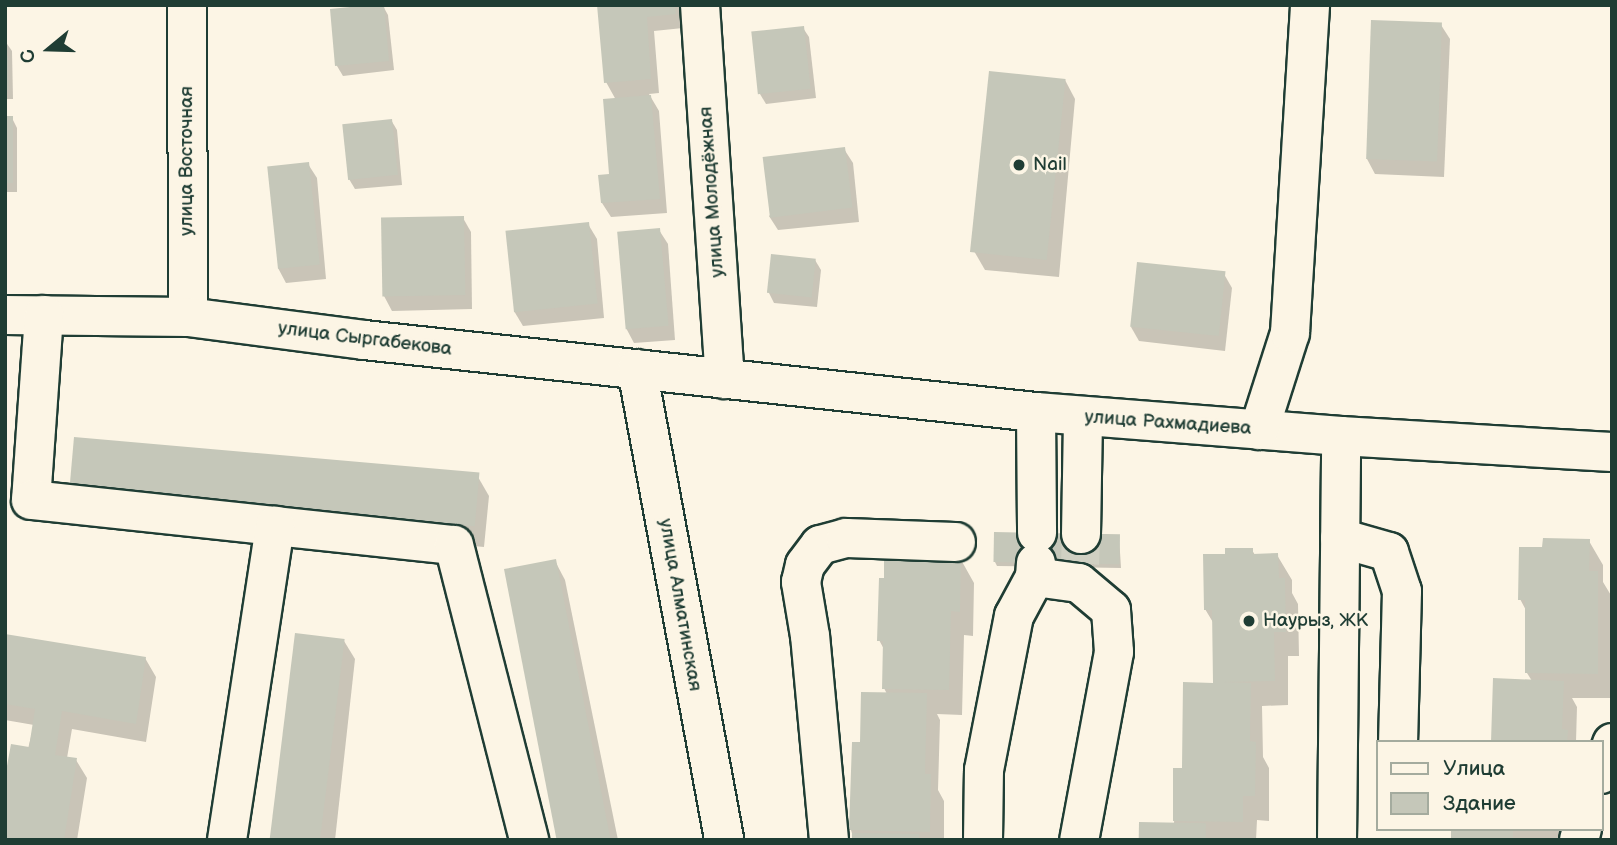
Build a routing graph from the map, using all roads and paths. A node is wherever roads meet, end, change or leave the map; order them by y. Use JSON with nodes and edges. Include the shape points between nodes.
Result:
{"nodes":[{"id":1,"x":187,"y":5,"type":"edge"},
{"id":2,"x":700,"y":5,"type":"edge"},
{"id":3,"x":1310,"y":5,"type":"edge"},
{"id":4,"x":5,"y":315,"type":"edge"},
{"id":5,"x":44,"y":315,"type":"junction"},
{"id":6,"x":188,"y":317,"type":"junction"},
{"id":7,"x":637,"y":369,"type":"junction"},
{"id":8,"x":725,"y":379,"type":"junction"},
{"id":9,"x":1036,"y":412,"type":"junction"},
{"id":10,"x":1083,"y":416,"type":"junction"},
{"id":11,"x":1259,"y":430,"type":"junction"},
{"id":12,"x":1341,"y":436,"type":"junction"},
{"id":13,"x":1612,"y":452,"type":"edge"},
{"id":14,"x":275,"y":526,"type":"junction"},
{"id":15,"x":1340,"y":538,"type":"junction"},
{"id":16,"x":956,"y":542,"type":"dead end"},
{"id":17,"x":1036,"y":557,"type":"junction"},
{"id":18,"x":1080,"y":560,"type":"junction"},
{"id":19,"x":1398,"y":740,"type":"edge"},
{"id":20,"x":1612,"y":743,"type":"edge"},
{"id":21,"x":1603,"y":768,"type":"edge"},
{"id":22,"x":227,"y":840,"type":"edge"},
{"id":23,"x":529,"y":840,"type":"edge"},
{"id":24,"x":724,"y":840,"type":"edge"},
{"id":25,"x":829,"y":840,"type":"edge"},
{"id":26,"x":983,"y":840,"type":"edge"},
{"id":27,"x":1079,"y":840,"type":"edge"},
{"id":28,"x":1337,"y":840,"type":"edge"}],
"edges":[{"from":1,"to":6,"type":"street","name":"улица Восточная"},
{"from":2,"to":8,"type":"street","name":"улица Молодёжная"},
{"from":3,"to":11,"type":"street","via":[[1290,333]]},
{"from":4,"to":5,"type":"street","name":"улица Сыргабекова"},
{"from":5,"to":6,"type":"street","name":"улица Сыргабекова"},
{"from":5,"to":14,"type":"street","via":[[32,500]]},
{"from":6,"to":7,"type":"street","name":"улица Сыргабекова"},
{"from":7,"to":8,"type":"street","name":"улица Сыргабекова"},
{"from":7,"to":24,"type":"street","name":"улица Алматинская"},
{"from":8,"to":9,"type":"street","name":"улица Рахмадиева"},
{"from":9,"to":10,"type":"street","name":"улица Рахмадиева"},
{"from":9,"to":17,"type":"street"},
{"from":10,"to":11,"type":"street","name":"улица Рахмадиева"},
{"from":10,"to":18,"type":"street"},
{"from":11,"to":12,"type":"street","name":"улица Рахмадиева"},
{"from":12,"to":13,"type":"street","name":"улица Рахмадиева"},
{"from":12,"to":15,"type":"street"},
{"from":14,"to":22,"type":"street"},
{"from":14,"to":23,"type":"street","via":[[454,545]]},
{"from":15,"to":19,"type":"street","via":[[1389,552],[1402,590]]},
{"from":15,"to":28,"type":"street"},
{"from":16,"to":25,"type":"street","via":[[846,538],[820,545],[805,565],[802,582]]},
{"from":17,"to":18,"type":"street"},
{"from":17,"to":26,"type":"street","via":[[1014,616],[984,770]]},
{"from":18,"to":27,"type":"street","via":[[1111,610],[1114,652]]},
{"from":20,"to":21,"type":"street"}]}
